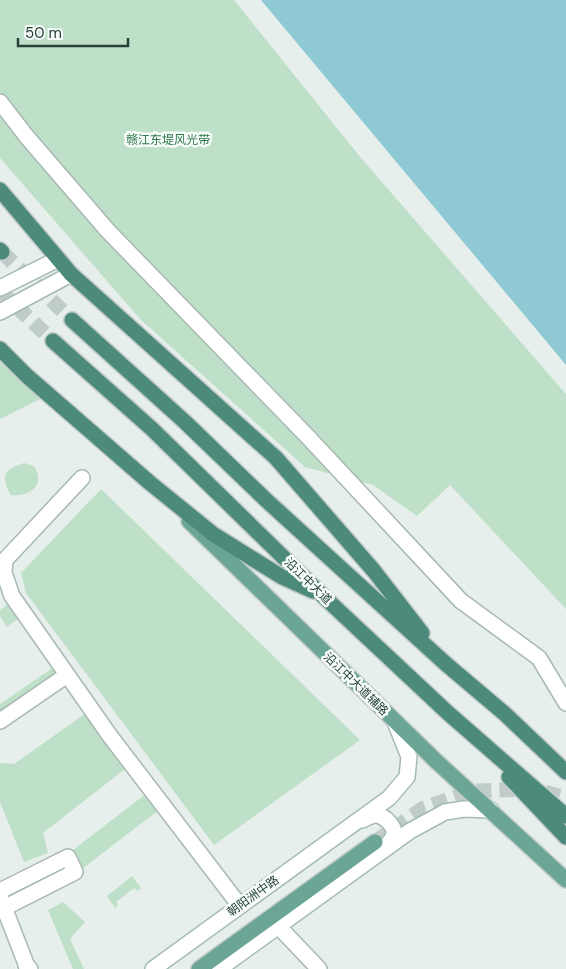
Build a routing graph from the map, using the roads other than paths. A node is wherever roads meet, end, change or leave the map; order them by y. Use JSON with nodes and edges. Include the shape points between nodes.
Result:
{"nodes":[{"id":1,"x":0,"y":102,"type":"edge"},
{"id":2,"x":0,"y":190,"type":"edge"},
{"id":3,"x":58,"y":259,"type":"junction"},
{"id":4,"x":71,"y":274,"type":"junction"},
{"id":5,"x":0,"y":288,"type":"edge"},
{"id":6,"x":0,"y":312,"type":"edge"},
{"id":7,"x":72,"y":320,"type":"tunnel mouth"},
{"id":8,"x":53,"y":342,"type":"tunnel mouth"},
{"id":9,"x":0,"y":349,"type":"edge"},
{"id":10,"x":82,"y":478,"type":"dead end"},
{"id":11,"x":150,"y":483,"type":"junction"},
{"id":12,"x":324,"y":596,"type":"junction"},
{"id":13,"x":446,"y":664,"type":"junction"},
{"id":14,"x":67,"y":675,"type":"junction"},
{"id":15,"x":566,"y":703,"type":"edge"},
{"id":16,"x":448,"y":713,"type":"junction"},
{"id":17,"x":0,"y":722,"type":"edge"},
{"id":18,"x":395,"y":722,"type":"junction"},
{"id":19,"x":566,"y":772,"type":"edge"},
{"id":20,"x":491,"y":810,"type":"junction"},
{"id":21,"x":566,"y":816,"type":"edge"},
{"id":22,"x":353,"y":824,"type":"junction"},
{"id":23,"x":566,"y":838,"type":"edge"},
{"id":24,"x":378,"y":846,"type":"junction"},
{"id":25,"x":566,"y":872,"type":"edge"},
{"id":26,"x":566,"y":880,"type":"edge"},
{"id":27,"x":0,"y":891,"type":"edge"},
{"id":28,"x":2,"y":902,"type":"edge"},
{"id":29,"x":240,"y":906,"type":"junction"},
{"id":30,"x":278,"y":926,"type":"junction"},
{"id":31,"x":28,"y":968,"type":"edge"},
{"id":32,"x":153,"y":969,"type":"edge"},
{"id":33,"x":199,"y":969,"type":"edge"},
{"id":34,"x":219,"y":969,"type":"edge"},
{"id":35,"x":319,"y":969,"type":"edge"}],
"edges":[{"from":1,"to":15,"type":"street","via":[[108,231],[308,437],[461,601],[539,658]]},
{"from":2,"to":3,"type":"highway"},
{"from":3,"to":4,"type":"highway"},
{"from":3,"to":5,"type":"street"},
{"from":4,"to":6,"type":"street"},
{"from":4,"to":13,"type":"highway","via":[[276,458],[374,571]]},
{"from":7,"to":13,"type":"highway"},
{"from":8,"to":12,"type":"highway","name":"沿江中大道","via":[[152,430]]},
{"from":9,"to":11,"type":"highway"},
{"from":10,"to":14,"type":"street","via":[[5,560],[4,573],[12,596]]},
{"from":11,"to":12,"type":"highway","via":[[239,552]]},
{"from":11,"to":18,"type":"main road","name":"沿江中大道辅路"},
{"from":12,"to":16,"type":"highway","name":"沿江中大道"},
{"from":13,"to":19,"type":"highway"},
{"from":14,"to":17,"type":"street"},
{"from":14,"to":29,"type":"street"},
{"from":16,"to":21,"type":"highway","name":"沿江中大道"},
{"from":16,"to":23,"type":"highway"},
{"from":18,"to":20,"type":"main road","name":"沿江中大道辅路"},
{"from":18,"to":22,"type":"street","name":"朝阳洲中路","via":[[409,757],[407,778],[389,798]]},
{"from":20,"to":24,"type":"street","name":"朝阳洲中路","via":[[445,812]]},
{"from":20,"to":25,"type":"main road"},
{"from":20,"to":26,"type":"main road","name":"沿江中大道辅路"},
{"from":22,"to":24,"type":"street","name":"朝阳洲中路","via":[[378,815],[386,820],[394,834]]},
{"from":22,"to":29,"type":"street","name":"朝阳洲中路"},
{"from":24,"to":30,"type":"street","name":"朝阳洲中路"},
{"from":24,"to":33,"type":"main road"},
{"from":27,"to":28,"type":"street","via":[[68,857],[76,872]]},
{"from":28,"to":31,"type":"street"},
{"from":29,"to":32,"type":"street","name":"朝阳洲中路"},
{"from":30,"to":34,"type":"street","name":"朝阳洲中路"},
{"from":30,"to":35,"type":"street"}]}
